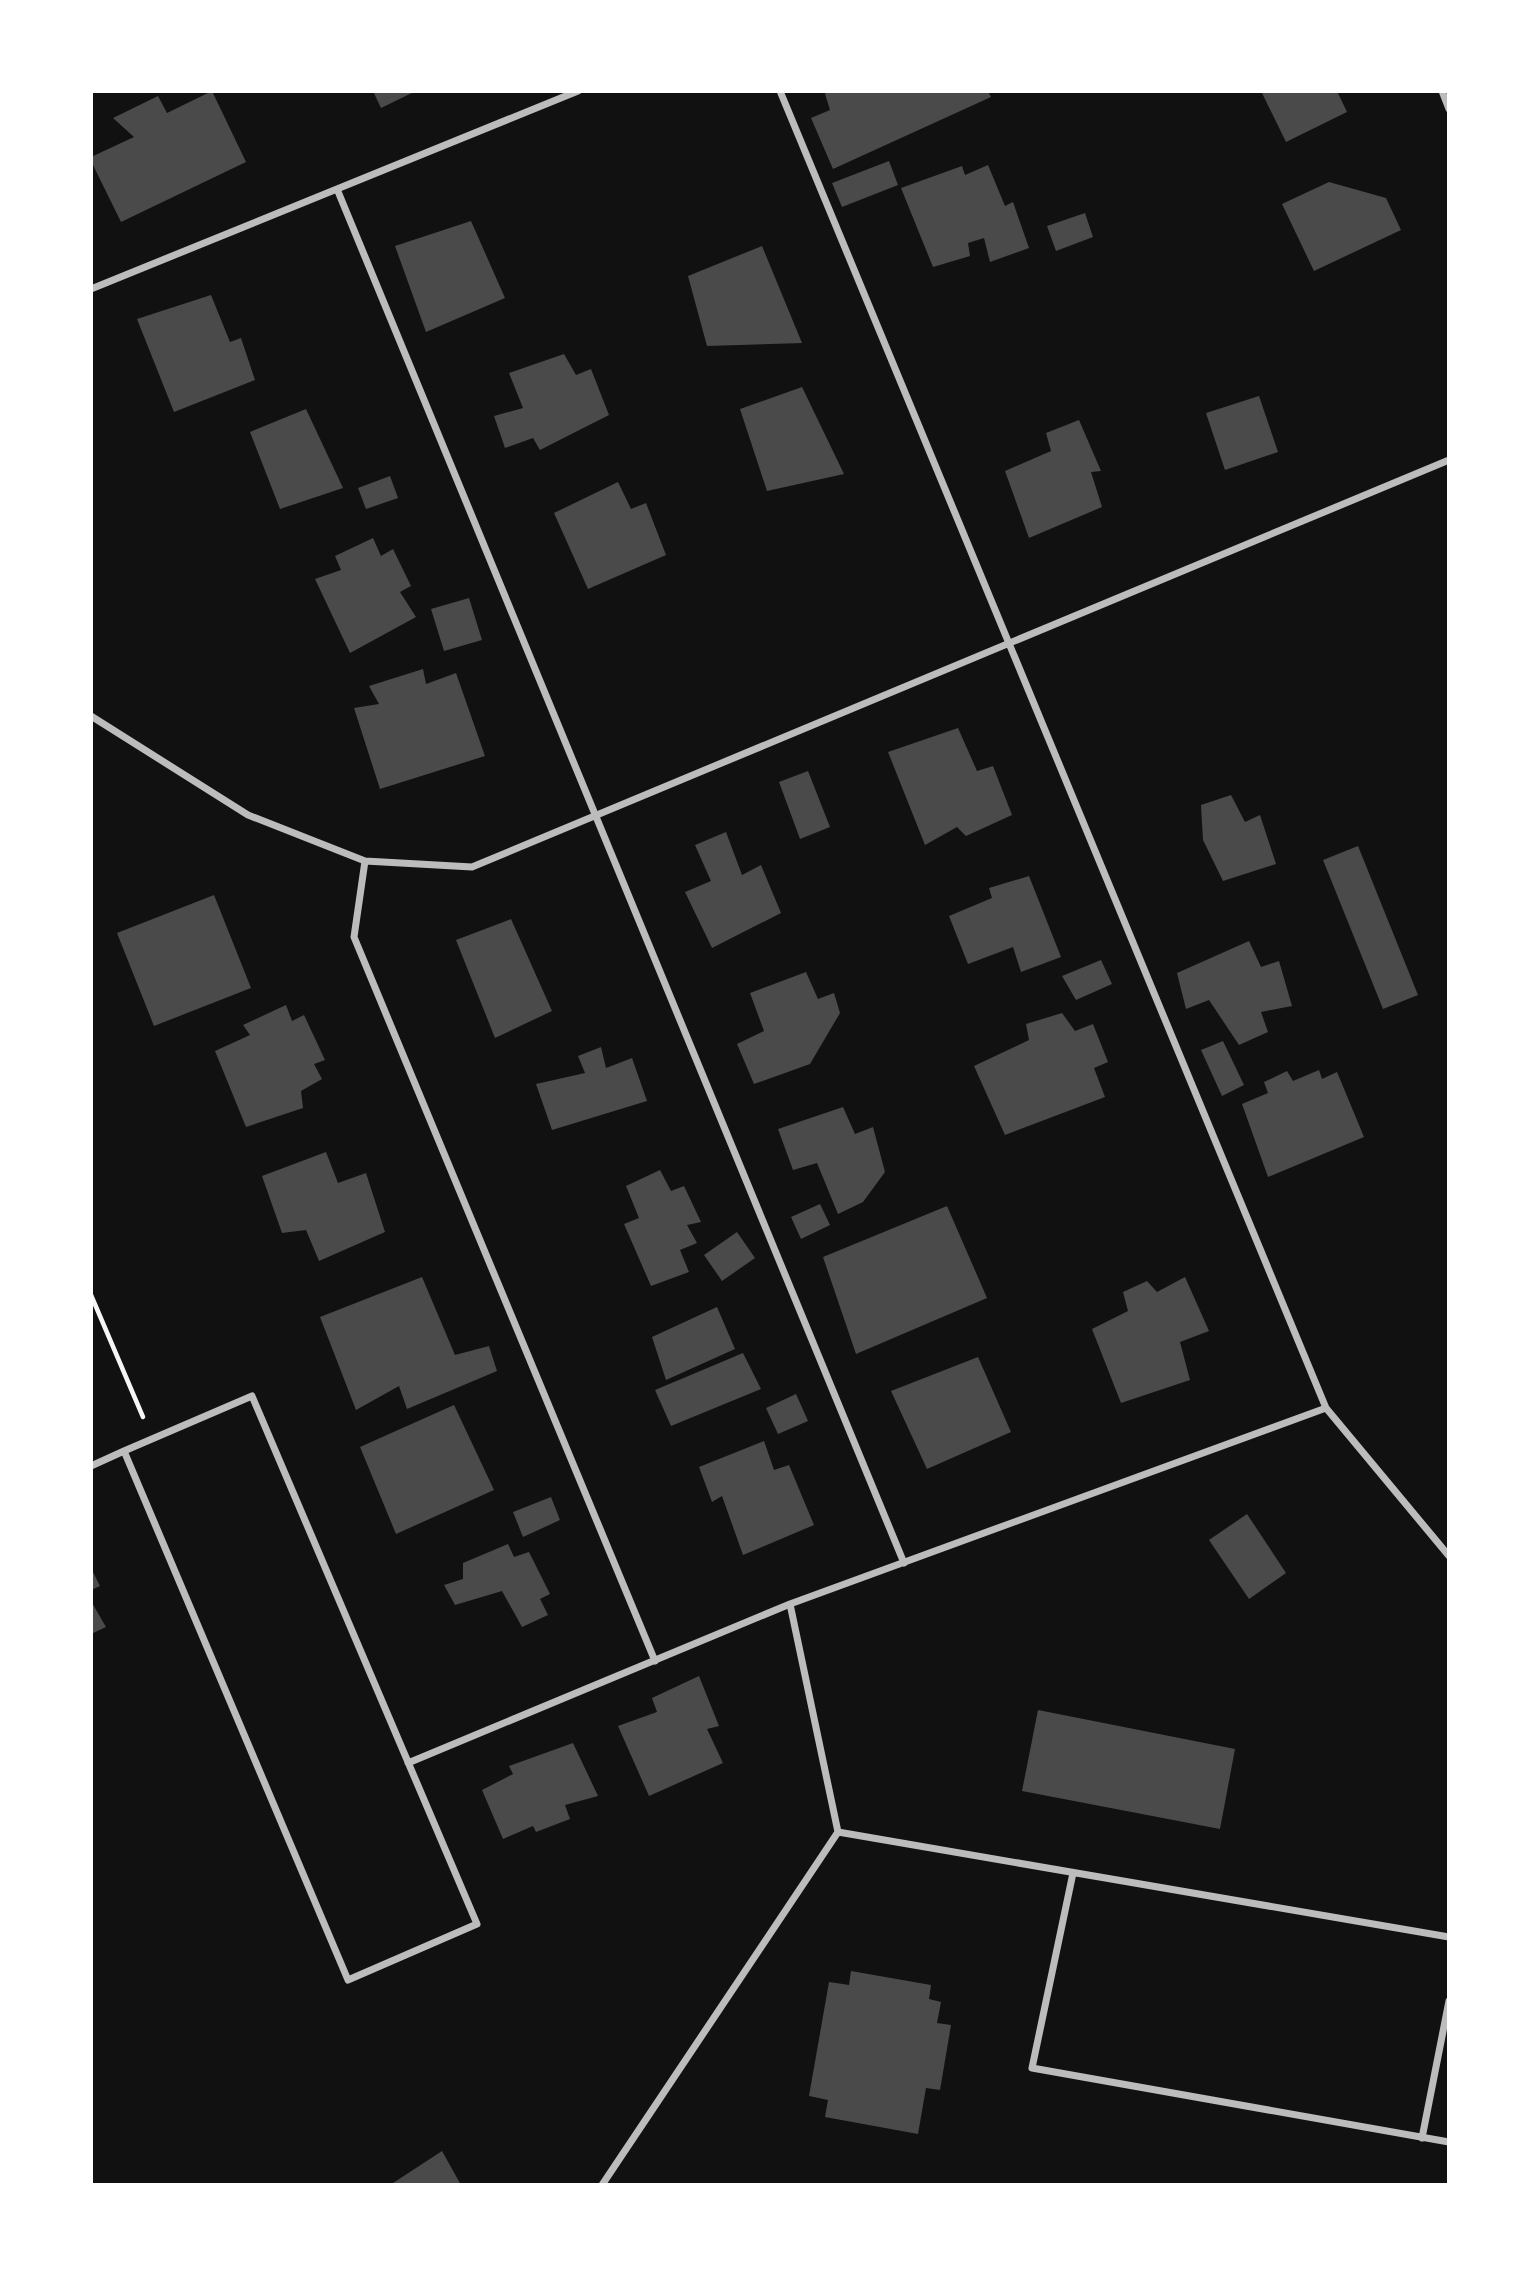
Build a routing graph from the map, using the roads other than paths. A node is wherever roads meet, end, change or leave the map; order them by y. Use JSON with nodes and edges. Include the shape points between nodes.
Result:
{"nodes":[{"id":1,"x":578,"y":91,"type":"edge"},
{"id":2,"x":780,"y":91,"type":"edge"},
{"id":3,"x":1442,"y":91,"type":"edge"},
{"id":4,"x":565,"y":93,"type":"edge"},
{"id":5,"x":1449,"y":109,"type":"edge"},
{"id":6,"x":337,"y":189,"type":"junction"},
{"id":7,"x":92,"y":286,"type":"edge"},
{"id":8,"x":1449,"y":460,"type":"edge"},
{"id":9,"x":1010,"y":643,"type":"junction"},
{"id":10,"x":91,"y":716,"type":"edge"},
{"id":11,"x":596,"y":815,"type":"junction"},
{"id":12,"x":365,"y":861,"type":"junction"},
{"id":13,"x":1326,"y":1408,"type":"junction"},
{"id":14,"x":124,"y":1451,"type":"junction"},
{"id":15,"x":91,"y":1466,"type":"edge"},
{"id":16,"x":1449,"y":1556,"type":"edge"},
{"id":17,"x":904,"y":1563,"type":"junction"},
{"id":18,"x":790,"y":1604,"type":"junction"},
{"id":19,"x":655,"y":1661,"type":"junction"},
{"id":20,"x":408,"y":1763,"type":"junction"},
{"id":21,"x":838,"y":1832,"type":"junction"},
{"id":22,"x":1073,"y":1873,"type":"junction"},
{"id":23,"x":1449,"y":1937,"type":"edge"},
{"id":24,"x":1449,"y":2001,"type":"edge"},
{"id":25,"x":1422,"y":2138,"type":"junction"},
{"id":26,"x":1449,"y":2142,"type":"edge"},
{"id":27,"x":602,"y":2185,"type":"edge"}],
"edges":[{"from":1,"to":4,"type":"street"},
{"from":2,"to":9,"type":"street"},
{"from":3,"to":5,"type":"street"},
{"from":4,"to":6,"type":"street"},
{"from":6,"to":7,"type":"street"},
{"from":6,"to":11,"type":"street"},
{"from":8,"to":9,"type":"street"},
{"from":9,"to":11,"type":"street"},
{"from":9,"to":13,"type":"street"},
{"from":10,"to":12,"type":"street","via":[[247,815]]},
{"from":11,"to":12,"type":"street","via":[[472,867]]},
{"from":11,"to":17,"type":"street"},
{"from":12,"to":19,"type":"street","via":[[354,937]]},
{"from":13,"to":16,"type":"street"},
{"from":13,"to":17,"type":"street"},
{"from":14,"to":15,"type":"street"},
{"from":14,"to":20,"type":"street","via":[[251,1396]]},
{"from":14,"to":20,"type":"street","via":[[348,1980],[477,1924]]},
{"from":17,"to":18,"type":"street"},
{"from":18,"to":19,"type":"street"},
{"from":18,"to":21,"type":"street"},
{"from":19,"to":20,"type":"street"},
{"from":21,"to":22,"type":"street"},
{"from":21,"to":27,"type":"street"},
{"from":22,"to":23,"type":"street"},
{"from":22,"to":25,"type":"street","via":[[1032,2068]]},
{"from":24,"to":25,"type":"street"},
{"from":25,"to":26,"type":"street"}]}
